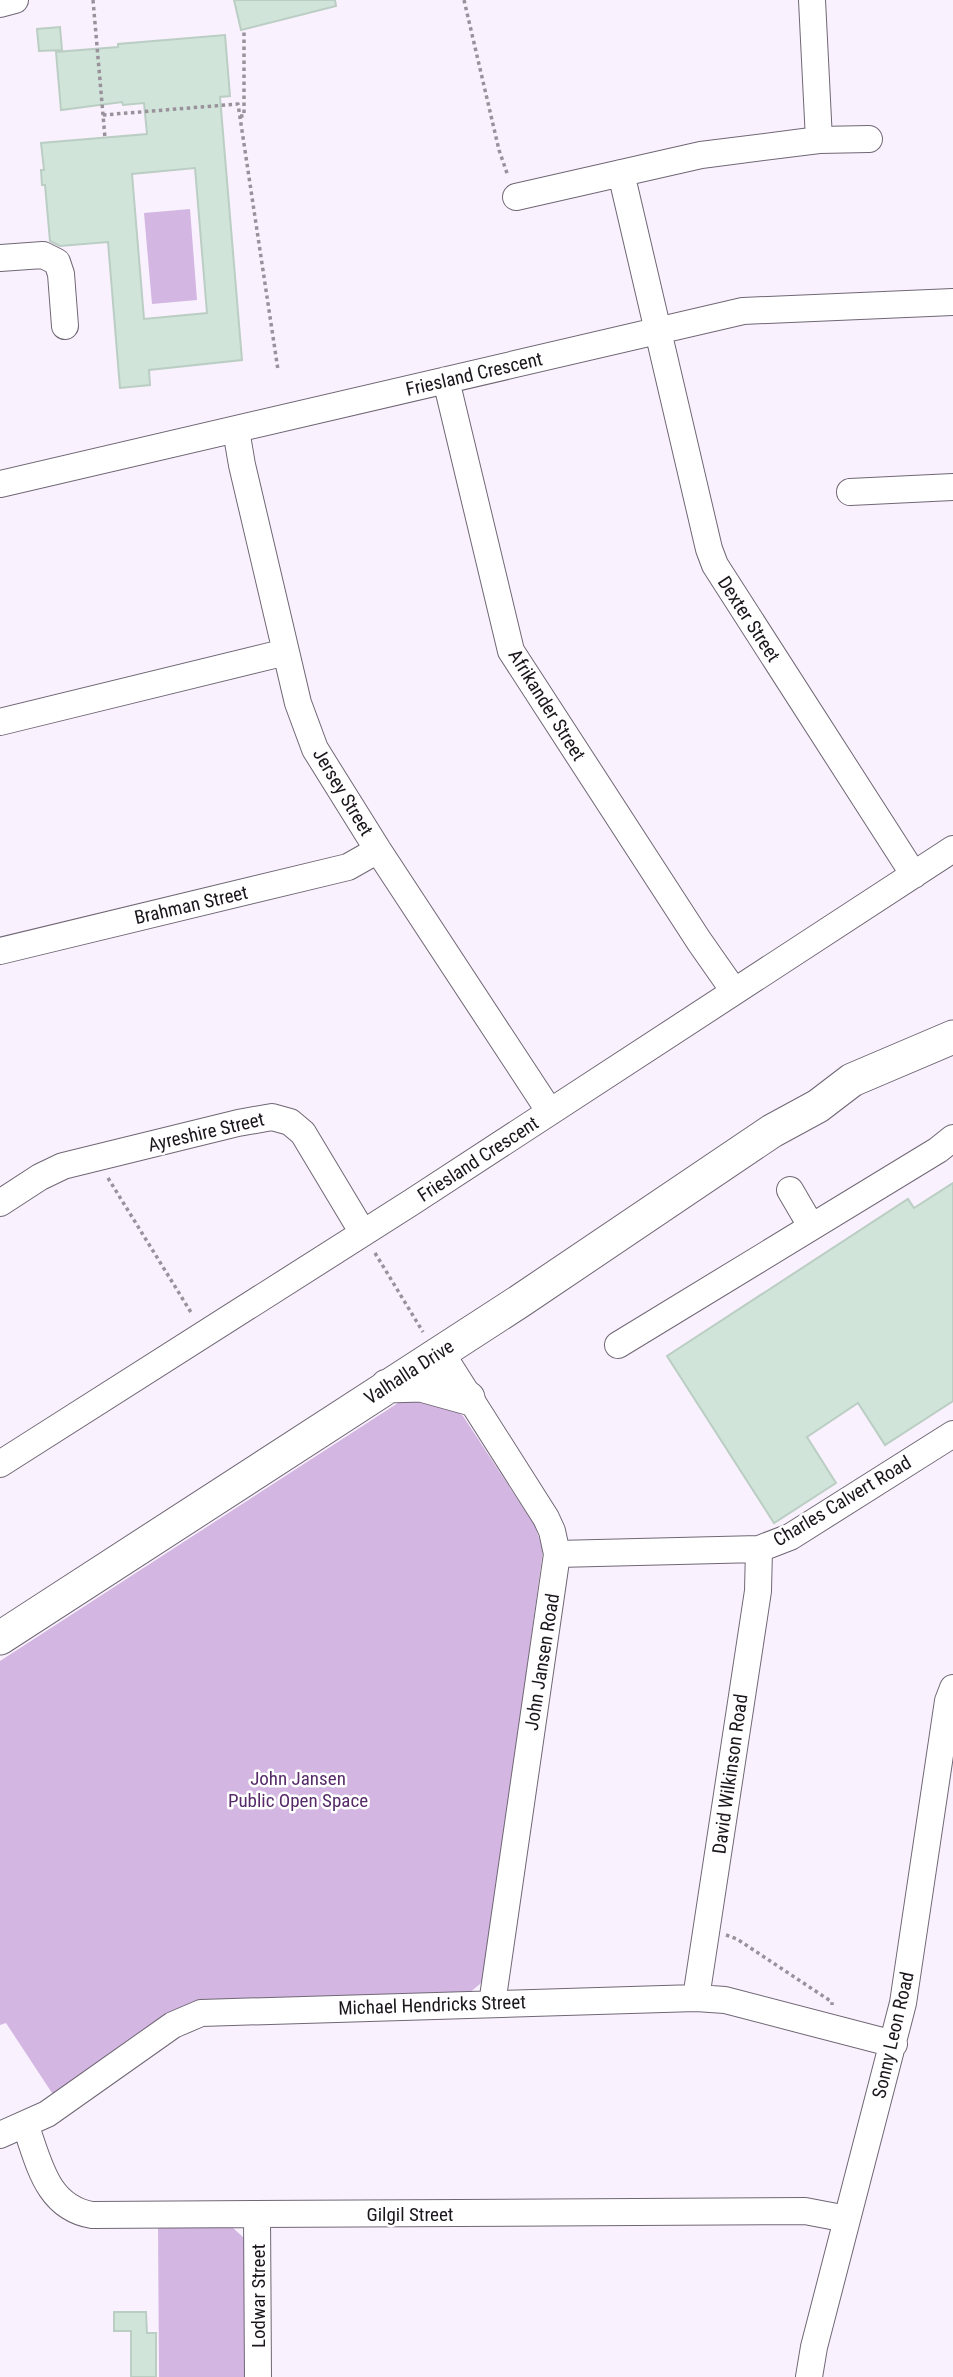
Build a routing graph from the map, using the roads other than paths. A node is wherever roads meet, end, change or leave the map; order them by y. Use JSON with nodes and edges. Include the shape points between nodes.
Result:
{"nodes":[{"id":1,"x":15,"y":0,"type":"edge"},
{"id":2,"x":812,"y":0,"type":"edge"},
{"id":3,"x":0,"y":4,"type":"edge"},
{"id":4,"x":869,"y":139,"type":"dead end"},
{"id":5,"x":819,"y":140,"type":"junction"},
{"id":6,"x":621,"y":173,"type":"junction"},
{"id":7,"x":516,"y":197,"type":"road end"},
{"id":8,"x":0,"y":258,"type":"edge"},
{"id":9,"x":953,"y":302,"type":"edge"},
{"id":10,"x":65,"y":326,"type":"dead end"},
{"id":11,"x":658,"y":330,"type":"junction"},
{"id":12,"x":446,"y":380,"type":"junction"},
{"id":13,"x":236,"y":430,"type":"junction"},
{"id":14,"x":0,"y":484,"type":"edge"},
{"id":15,"x":953,"y":487,"type":"edge"},
{"id":16,"x":850,"y":492,"type":"dead end"},
{"id":17,"x":286,"y":652,"type":"junction"},
{"id":18,"x":0,"y":722,"type":"edge"},
{"id":19,"x":953,"y":849,"type":"edge"},
{"id":20,"x":378,"y":850,"type":"junction"},
{"id":21,"x":914,"y":875,"type":"junction"},
{"id":22,"x":0,"y":951,"type":"edge"},
{"id":23,"x":734,"y":991,"type":"junction"},
{"id":24,"x":953,"y":1037,"type":"edge"},
{"id":25,"x":953,"y":1059,"type":"edge"},
{"id":26,"x":818,"y":1106,"type":"junction"},
{"id":27,"x":550,"y":1112,"type":"junction"},
{"id":28,"x":953,"y":1138,"type":"edge"},
{"id":29,"x":790,"y":1190,"type":"dead end"},
{"id":30,"x":0,"y":1203,"type":"edge"},
{"id":31,"x":811,"y":1226,"type":"junction"},
{"id":32,"x":363,"y":1233,"type":"junction"},
{"id":33,"x":431,"y":1342,"type":"junction"},
{"id":34,"x":618,"y":1345,"type":"dead end"},
{"id":35,"x":387,"y":1386,"type":"junction"},
{"id":36,"x":468,"y":1398,"type":"junction"},
{"id":37,"x":953,"y":1434,"type":"edge"},
{"id":38,"x":0,"y":1464,"type":"edge"},
{"id":39,"x":759,"y":1549,"type":"junction"},
{"id":40,"x":557,"y":1554,"type":"junction"},
{"id":41,"x":0,"y":1638,"type":"edge"},
{"id":42,"x":953,"y":1688,"type":"edge"},
{"id":43,"x":696,"y":1998,"type":"junction"},
{"id":44,"x":492,"y":2004,"type":"junction"},
{"id":45,"x":894,"y":2044,"type":"junction"},
{"id":46,"x":25,"y":2124,"type":"junction"},
{"id":47,"x":0,"y":2135,"type":"edge"},
{"id":48,"x":257,"y":2215,"type":"junction"},
{"id":49,"x":847,"y":2219,"type":"junction"},
{"id":50,"x":258,"y":2377,"type":"edge"},
{"id":51,"x":809,"y":2377,"type":"edge"}],
"edges":[{"from":1,"to":3,"type":"street"},
{"from":2,"to":5,"type":"street"},
{"from":4,"to":5,"type":"street"},
{"from":5,"to":6,"type":"street","via":[[701,155]]},
{"from":6,"to":7,"type":"street"},
{"from":6,"to":11,"type":"street","name":"Dexter Street"},
{"from":8,"to":10,"type":"street","via":[[43,254],[53,258],[60,268]]},
{"from":9,"to":11,"type":"street","name":"Friesland Crescent","via":[[743,311]]},
{"from":11,"to":12,"type":"street","name":"Friesland Crescent"},
{"from":11,"to":21,"type":"street","name":"Dexter Street","via":[[709,549],[720,575]]},
{"from":12,"to":13,"type":"street","name":"Friesland Crescent"},
{"from":12,"to":23,"type":"street","name":"Afrikander Street","via":[[511,651]]},
{"from":13,"to":14,"type":"street","name":"Friesland Crescent"},
{"from":13,"to":17,"type":"street","name":"Jersey Street"},
{"from":15,"to":16,"type":"street"},
{"from":17,"to":18,"type":"street"},
{"from":17,"to":20,"type":"street","name":"Jersey Street","via":[[315,749]]},
{"from":19,"to":21,"type":"street","name":"Friesland Crescent"},
{"from":20,"to":22,"type":"street","name":"Brahman Street","via":[[348,867]]},
{"from":20,"to":27,"type":"street","name":"Jersey Street"},
{"from":21,"to":23,"type":"street","name":"Friesland Crescent"},
{"from":23,"to":27,"type":"street","name":"Friesland Crescent"},
{"from":24,"to":26,"type":"main road","name":"Valhalla Drive","via":[[852,1080]]},
{"from":25,"to":26,"type":"main road","name":"Valhalla Drive"},
{"from":26,"to":33,"type":"main road","name":"Valhalla Drive","via":[[772,1131],[520,1301]]},
{"from":27,"to":32,"type":"street","name":"Friesland Crescent"},
{"from":28,"to":31,"type":"street"},
{"from":29,"to":31,"type":"street"},
{"from":30,"to":32,"type":"street","name":"Ayreshire Street","via":[[63,1166],[272,1117],[290,1122],[303,1133]]},
{"from":31,"to":34,"type":"street"},
{"from":32,"to":38,"type":"street","name":"Friesland Crescent"},
{"from":33,"to":35,"type":"main road","name":"Valhalla Drive"},
{"from":33,"to":36,"type":"street","name":"John Jansen Road"},
{"from":35,"to":36,"type":"main road","via":[[421,1385]]},
{"from":35,"to":41,"type":"main road","name":"Valhalla Drive"},
{"from":36,"to":40,"type":"street","name":"John Jansen Road","via":[[546,1518]]},
{"from":37,"to":39,"type":"street","name":"Charles Calvert Road","via":[[790,1537]]},
{"from":39,"to":40,"type":"street","name":"Charles Calvert Road"},
{"from":39,"to":43,"type":"street","name":"David Wilkinson Road","via":[[758,1591]]},
{"from":40,"to":44,"type":"street","name":"John Jansen Road"},
{"from":42,"to":45,"type":"street","name":"Sonny Leon Road"},
{"from":43,"to":44,"type":"street","name":"Michael Hendricks Street"},
{"from":43,"to":45,"type":"street","name":"Michael Hendricks Street","via":[[725,2000]]},
{"from":44,"to":46,"type":"street","name":"Michael Hendricks Street","via":[[201,2013],[173,2025],[53,2110]]},
{"from":45,"to":49,"type":"street","name":"Sonny Leon Road"},
{"from":46,"to":47,"type":"street","name":"Michael Hendricks Street"},
{"from":46,"to":48,"type":"street","name":"Gilgil Street","via":[[50,2187],[66,2207],[92,2215]]},
{"from":48,"to":49,"type":"street","name":"Gilgil Street","via":[[805,2211]]},
{"from":48,"to":50,"type":"street","name":"Lodwar Street"},
{"from":49,"to":51,"type":"street","name":"Sonny Leon Road"}]}
